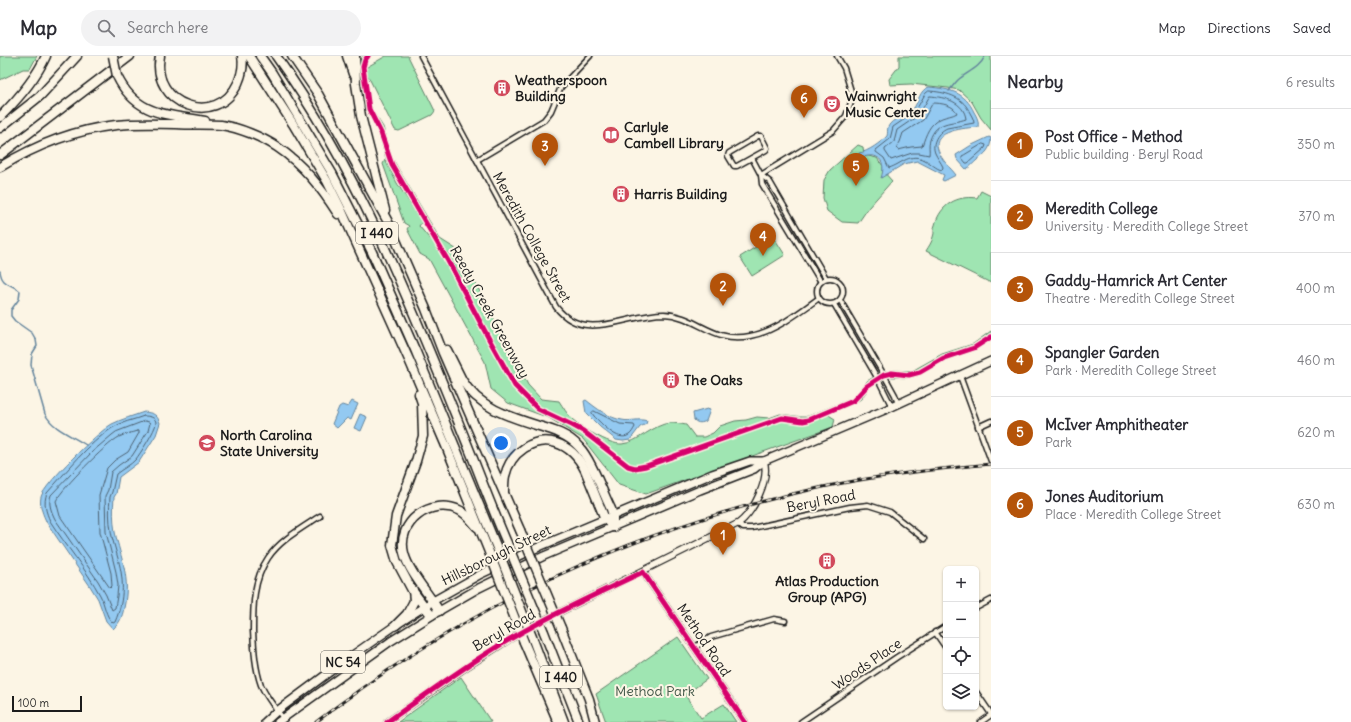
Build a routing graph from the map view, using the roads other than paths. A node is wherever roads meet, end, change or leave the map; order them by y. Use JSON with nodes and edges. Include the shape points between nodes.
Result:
{"nodes":[{"id":1,"x":46,"y":56,"type":"edge"},
{"id":2,"x":77,"y":56,"type":"edge"},
{"id":3,"x":113,"y":56,"type":"edge"},
{"id":4,"x":124,"y":56,"type":"edge"},
{"id":5,"x":130,"y":56,"type":"edge"},
{"id":6,"x":160,"y":56,"type":"edge"},
{"id":7,"x":242,"y":56,"type":"edge"},
{"id":8,"x":249,"y":56,"type":"edge"},
{"id":9,"x":260,"y":56,"type":"edge"},
{"id":10,"x":276,"y":56,"type":"edge"},
{"id":11,"x":292,"y":56,"type":"edge"},
{"id":12,"x":347,"y":56,"type":"edge"},
{"id":13,"x":355,"y":56,"type":"edge"},
{"id":14,"x":421,"y":56,"type":"edge"},
{"id":15,"x":590,"y":56,"type":"edge"},
{"id":16,"x":836,"y":56,"type":"edge"},
{"id":17,"x":356,"y":84,"type":"junction"},
{"id":18,"x":56,"y":112,"type":"junction"},
{"id":19,"x":0,"y":118,"type":"edge"},
{"id":20,"x":223,"y":126,"type":"junction"},
{"id":21,"x":0,"y":128,"type":"edge"},
{"id":22,"x":0,"y":155,"type":"edge"},
{"id":23,"x":752,"y":158,"type":"junction"},
{"id":24,"x":477,"y":160,"type":"junction"},
{"id":25,"x":0,"y":167,"type":"edge"},
{"id":26,"x":761,"y":175,"type":"junction"},
{"id":27,"x":388,"y":222,"type":"junction"},
{"id":28,"x":352,"y":236,"type":"junction"},
{"id":29,"x":805,"y":242,"type":"junction"},
{"id":30,"x":799,"y":246,"type":"junction"},
{"id":31,"x":826,"y":278,"type":"junction"},
{"id":32,"x":821,"y":282,"type":"junction"},
{"id":33,"x":819,"y":298,"type":"junction"},
{"id":34,"x":840,"y":300,"type":"junction"},
{"id":35,"x":834,"y":304,"type":"junction"},
{"id":36,"x":426,"y":309,"type":"junction"},
{"id":37,"x":850,"y":318,"type":"junction"},
{"id":38,"x":844,"y":322,"type":"junction"},
{"id":39,"x":991,"y":361,"type":"edge"},
{"id":40,"x":410,"y":362,"type":"junction"},
{"id":41,"x":960,"y":376,"type":"junction"},
{"id":42,"x":895,"y":405,"type":"junction"},
{"id":43,"x":991,"y":421,"type":"edge"},
{"id":44,"x":978,"y":427,"type":"junction"},
{"id":45,"x":764,"y":461,"type":"junction"},
{"id":46,"x":991,"y":461,"type":"edge"},
{"id":47,"x":504,"y":494,"type":"junction"},
{"id":48,"x":320,"y":516,"type":"dead end"},
{"id":49,"x":609,"y":517,"type":"junction"},
{"id":50,"x":738,"y":524,"type":"junction"},
{"id":51,"x":613,"y":527,"type":"junction"},
{"id":52,"x":481,"y":532,"type":"junction"},
{"id":53,"x":924,"y":539,"type":"dead end"},
{"id":54,"x":642,"y":572,"type":"junction"},
{"id":55,"x":412,"y":590,"type":"junction"},
{"id":56,"x":991,"y":600,"type":"edge"},
{"id":57,"x":433,"y":601,"type":"junction"},
{"id":58,"x":426,"y":606,"type":"junction"},
{"id":59,"x":979,"y":606,"type":"edge"},
{"id":60,"x":439,"y":611,"type":"junction"},
{"id":61,"x":431,"y":615,"type":"junction"},
{"id":62,"x":785,"y":621,"type":"dead end"},
{"id":63,"x":396,"y":625,"type":"junction"},
{"id":64,"x":943,"y":628,"type":"edge"},
{"id":65,"x":935,"y":632,"type":"junction"},
{"id":66,"x":943,"y":644,"type":"edge"},
{"id":67,"x":695,"y":647,"type":"junction"},
{"id":68,"x":979,"y":696,"type":"edge"},
{"id":69,"x":278,"y":711,"type":"junction"},
{"id":70,"x":991,"y":714,"type":"edge"},
{"id":71,"x":281,"y":720,"type":"edge"},
{"id":72,"x":265,"y":722,"type":"edge"},
{"id":73,"x":386,"y":722,"type":"edge"},
{"id":74,"x":558,"y":722,"type":"edge"},
{"id":75,"x":564,"y":722,"type":"edge"},
{"id":76,"x":578,"y":722,"type":"edge"},
{"id":77,"x":595,"y":722,"type":"edge"},
{"id":78,"x":745,"y":722,"type":"edge"},
{"id":79,"x":801,"y":722,"type":"edge"},
{"id":80,"x":981,"y":722,"type":"edge"}],
"edges":[{"from":1,"to":19,"type":"highway","via":[[29,83]]},
{"from":2,"to":21,"type":"highway","via":[[40,96]]},
{"from":3,"to":20,"type":"highway","bridge":true,"via":[[117,76],[124,88],[143,107]]},
{"from":4,"to":18,"type":"highway"},
{"from":5,"to":18,"type":"highway"},
{"from":6,"to":7,"type":"highway","via":[[162,80],[173,97],[180,103],[192,107],[206,107],[218,104],[236,89],[243,70]]},
{"from":8,"to":28,"type":"highway","via":[[310,152],[340,207]]},
{"from":9,"to":75,"type":"highway","number":"I 440","bridge":true,"via":[[332,173],[365,238],[497,548]]},
{"from":10,"to":76,"type":"highway","number":"I 440","bridge":true,"via":[[302,93],[334,147],[397,274],[544,632]]},
{"from":11,"to":27,"type":"highway","via":[[318,94]]},
{"from":12,"to":17,"type":"highway"},
{"from":13,"to":17,"type":"highway"},
{"from":14,"to":24,"type":"street","name":"Meredith College Street"},
{"from":15,"to":24,"type":"street","via":[[561,87],[551,111],[544,120]]},
{"from":16,"to":26,"type":"street","via":[[844,68],[851,91],[852,100],[846,116],[833,131]]},
{"from":17,"to":27,"type":"highway","via":[[361,116]]},
{"from":18,"to":22,"type":"highway"},
{"from":20,"to":25,"type":"highway","via":[[135,124],[91,129],[50,141]]},
{"from":20,"to":28,"type":"highway","via":[[246,132],[276,146],[298,163],[323,190]]},
{"from":23,"to":23,"type":"street","via":[[767,148],[761,136],[729,152],[728,156],[734,166]]},
{"from":23,"to":26,"type":"street"},
{"from":24,"to":33,"type":"street","name":"Meredith College Street","via":[[556,307],[564,316],[578,324],[595,326],[666,314],[683,318],[719,335],[743,337],[762,333],[802,311]]},
{"from":26,"to":29,"type":"street","via":[[770,182]]},
{"from":26,"to":30,"type":"street","via":[[762,184]]},
{"from":27,"to":36,"type":"highway"},
{"from":28,"to":40,"type":"highway"},
{"from":29,"to":30,"type":"street"},
{"from":29,"to":31,"type":"street"},
{"from":30,"to":32,"type":"street"},
{"from":31,"to":32,"type":"street"},
{"from":31,"to":34,"type":"street","via":[[835,278],[842,284],[844,293]]},
{"from":32,"to":33,"type":"street","via":[[817,290]]},
{"from":33,"to":35,"type":"street","via":[[825,304]]},
{"from":34,"to":35,"type":"street"},
{"from":34,"to":37,"type":"street"},
{"from":35,"to":38,"type":"street"},
{"from":36,"to":47,"type":"highway"},
{"from":36,"to":49,"type":"highway","via":[[463,381],[483,402],[514,418],[568,437],[579,446],[587,458]]},
{"from":37,"to":38,"type":"street"},
{"from":37,"to":42,"type":"street","via":[[895,395]]},
{"from":38,"to":42,"type":"street"},
{"from":39,"to":41,"type":"main road","name":"Hillsborough Street"},
{"from":40,"to":52,"type":"highway"},
{"from":40,"to":55,"type":"highway","via":[[422,403],[423,436],[396,516],[392,545],[397,562]]},
{"from":41,"to":42,"type":"main road","name":"Hillsborough Street"},
{"from":41,"to":44,"type":"street"},
{"from":42,"to":45,"type":"main road","name":"Hillsborough Street"},
{"from":43,"to":44,"type":"street"},
{"from":44,"to":46,"type":"street"},
{"from":45,"to":49,"type":"main road","name":"Hillsborough Street","via":[[750,461],[712,474]]},
{"from":45,"to":50,"type":"street","name":"Beryl Road","via":[[765,470],[758,497],[749,513]]},
{"from":45,"to":51,"type":"main road","name":"Hillsborough Street","via":[[754,469]]},
{"from":47,"to":49,"type":"highway","via":[[505,475],[513,457],[532,444],[557,443],[572,452],[581,462]]},
{"from":47,"to":77,"type":"highway","bridge":true,"via":[[561,628],[589,699]]},
{"from":48,"to":69,"type":"street","via":[[276,548],[259,574],[255,589],[253,602],[256,666],[262,687]]},
{"from":49,"to":51,"type":"highway"},
{"from":49,"to":57,"type":"main road","name":"Hillsborough Street","number":"NC 54","via":[[506,562]]},
{"from":50,"to":53,"type":"street","name":"Beryl Road","via":[[742,528],[752,528],[868,505],[890,512]]},
{"from":50,"to":54,"type":"street","name":"Beryl Road"},
{"from":51,"to":60,"type":"main road","name":"Hillsborough Street","number":"NC 54","via":[[526,564]]},
{"from":52,"to":57,"type":"highway","via":[[459,510],[443,506],[424,510],[408,525],[403,540],[404,553],[411,569]]},
{"from":52,"to":74,"type":"highway","bridge":true},
{"from":54,"to":67,"type":"street","name":"Method Road"},
{"from":54,"to":73,"type":"street","name":"Beryl Road","via":[[510,639]]},
{"from":55,"to":58,"type":"highway"},
{"from":55,"to":63,"type":"highway","via":[[414,601],[407,614]]},
{"from":56,"to":59,"type":"street"},
{"from":57,"to":58,"type":"main road","name":"Hillsborough Street","number":"NC 54"},
{"from":57,"to":60,"type":"highway"},
{"from":58,"to":61,"type":"highway"},
{"from":58,"to":63,"type":"main road","name":"Hillsborough Street","number":"NC 54"},
{"from":60,"to":61,"type":"main road","name":"Hillsborough Street","number":"NC 54"},
{"from":61,"to":71,"type":"main road","name":"Hillsborough Street","number":"NC 54","via":[[363,660]]},
{"from":62,"to":67,"type":"street","via":[[774,619],[711,637]]},
{"from":63,"to":69,"type":"main road","name":"Hillsborough Street","number":"NC 54"},
{"from":64,"to":65,"type":"street","name":"Woods Place"},
{"from":65,"to":66,"type":"street"},
{"from":65,"to":79,"type":"street","name":"Woods Place"},
{"from":67,"to":78,"type":"street","name":"Method Road"},
{"from":68,"to":70,"type":"street"},
{"from":69,"to":71,"type":"street"},
{"from":69,"to":72,"type":"main road","name":"Hillsborough Street","number":"NC 54"},
{"from":70,"to":80,"type":"street"}]}
